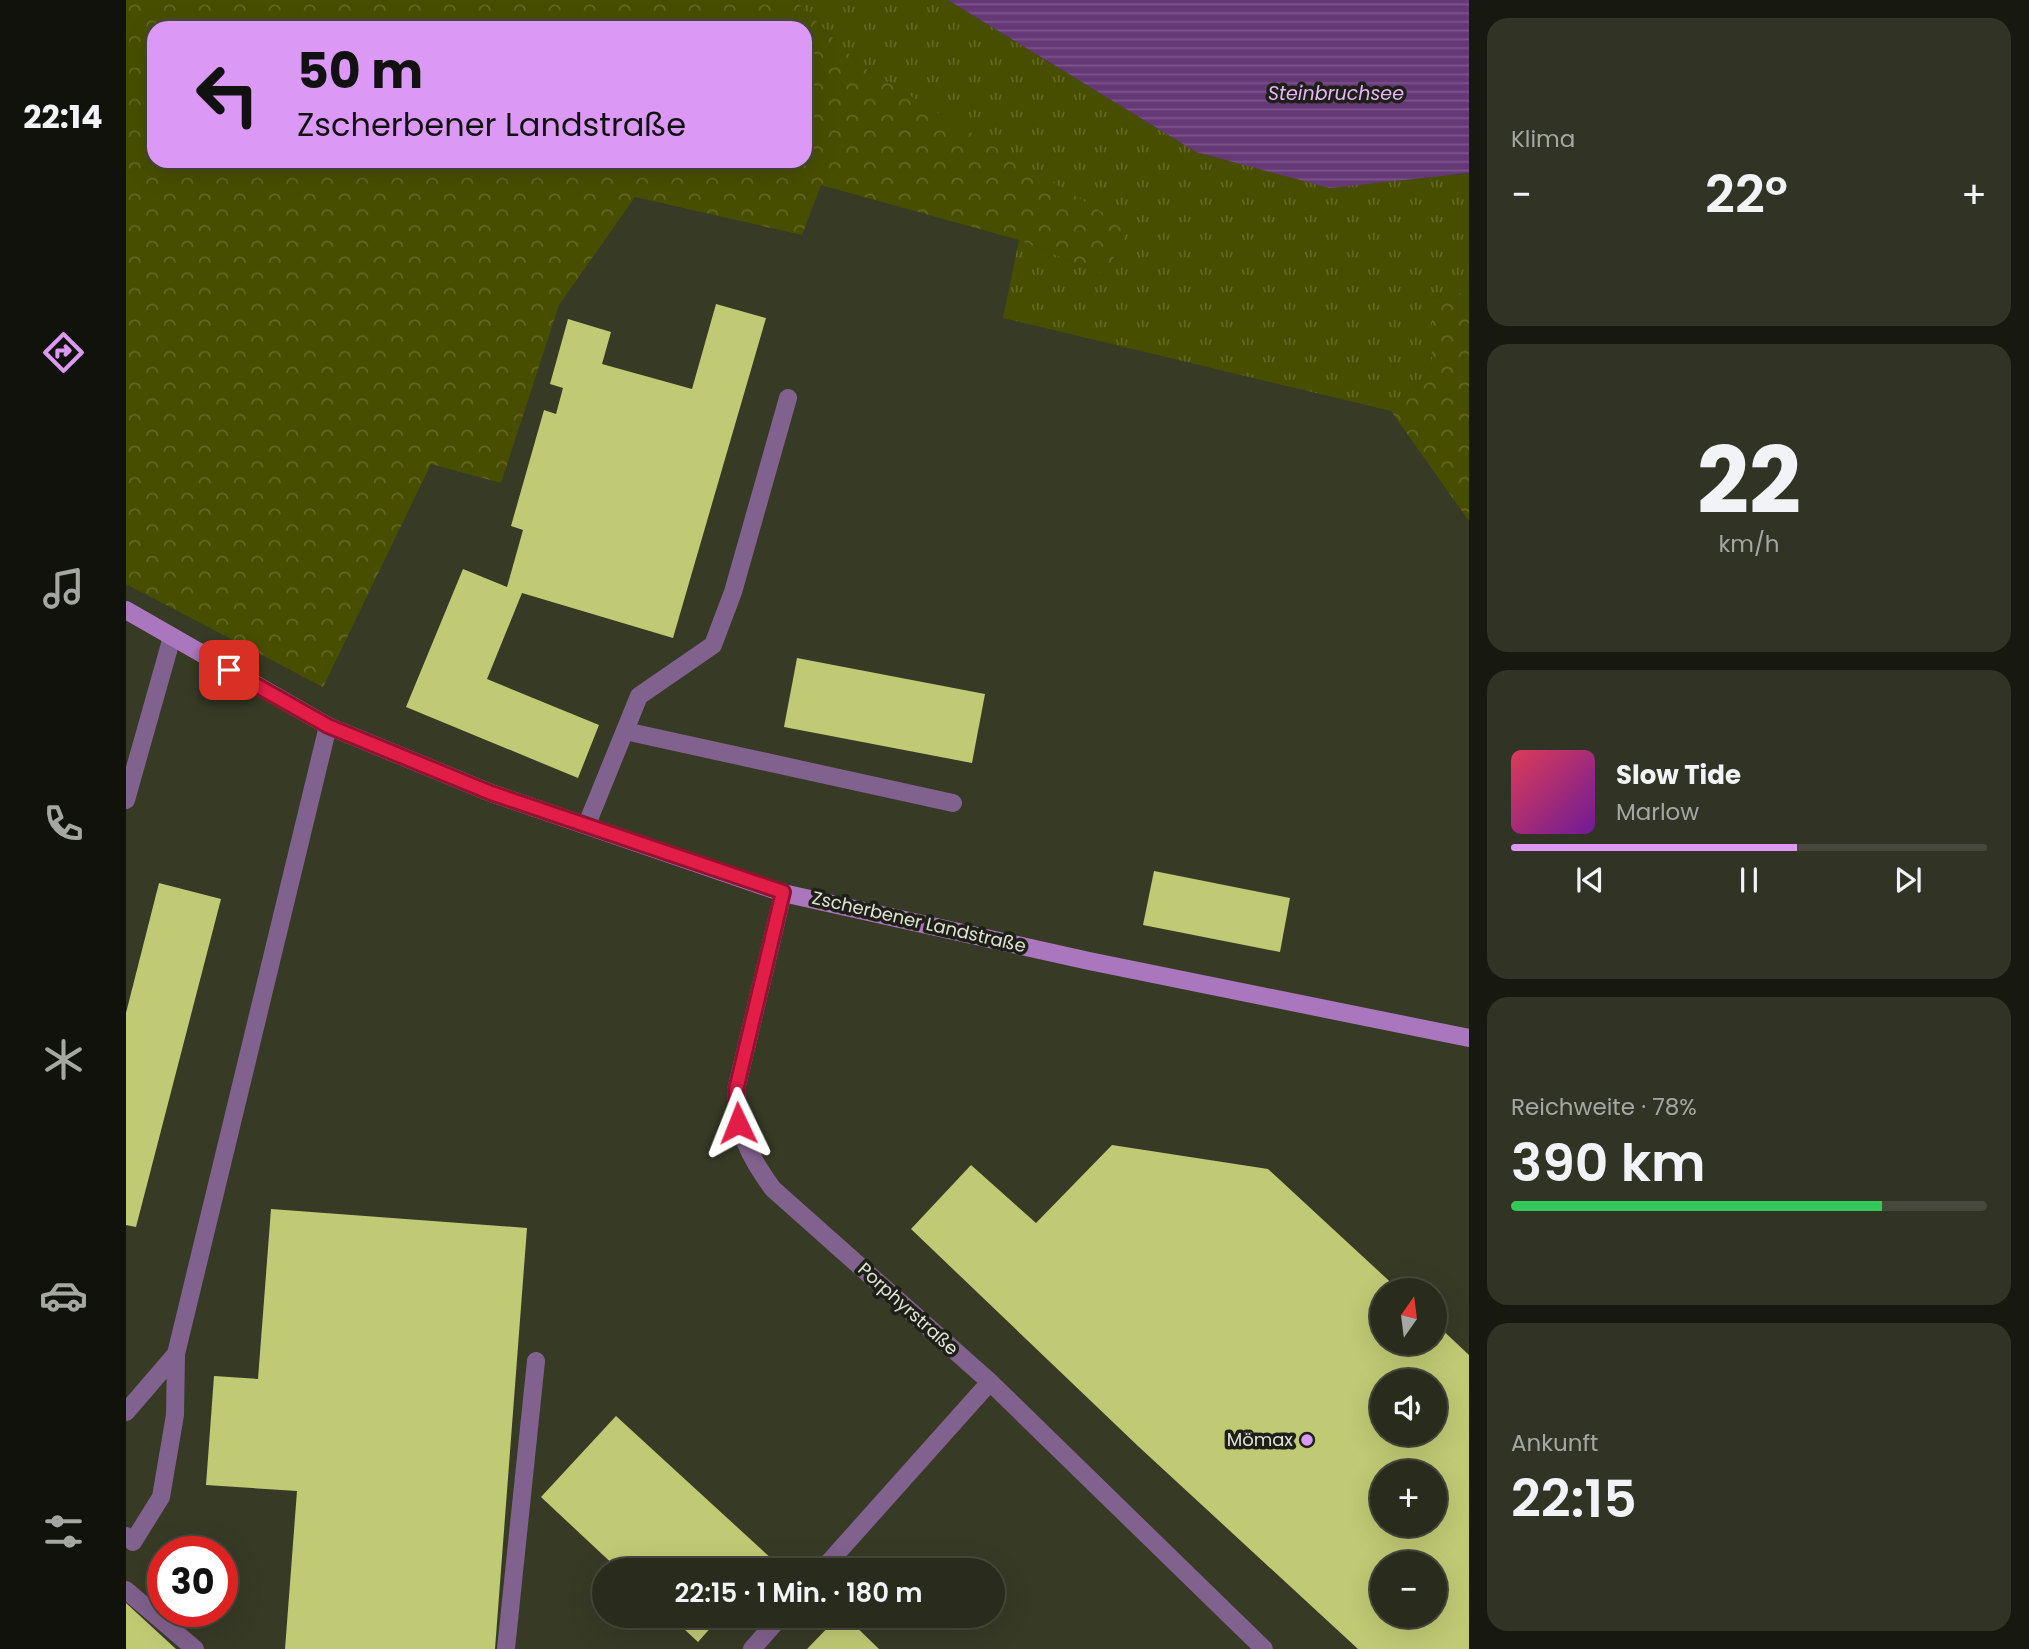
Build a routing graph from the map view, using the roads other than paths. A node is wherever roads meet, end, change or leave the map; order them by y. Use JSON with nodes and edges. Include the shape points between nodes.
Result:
{"nodes":[{"id":1,"x":788,"y":398,"type":"dead end"},
{"id":2,"x":126,"y":610,"type":"edge"},
{"id":3,"x":172,"y":637,"type":"junction"},
{"id":4,"x":328,"y":726,"type":"junction"},
{"id":5,"x":625,"y":731,"type":"junction"},
{"id":6,"x":126,"y":800,"type":"edge"},
{"id":7,"x":953,"y":803,"type":"dead end"},
{"id":8,"x":587,"y":824,"type":"junction"},
{"id":9,"x":783,"y":892,"type":"junction"},
{"id":10,"x":1469,"y":1038,"type":"edge"},
{"id":11,"x":176,"y":1354,"type":"junction"},
{"id":12,"x":536,"y":1361,"type":"dead end"},
{"id":13,"x":990,"y":1382,"type":"junction"},
{"id":14,"x":126,"y":1412,"type":"edge"},
{"id":15,"x":128,"y":1543,"type":"edge"},
{"id":16,"x":833,"y":1558,"type":"edge"},
{"id":17,"x":126,"y":1590,"type":"edge"},
{"id":18,"x":771,"y":1628,"type":"edge"},
{"id":19,"x":195,"y":1649,"type":"edge"},
{"id":20,"x":506,"y":1649,"type":"edge"},
{"id":21,"x":752,"y":1649,"type":"edge"},
{"id":22,"x":1264,"y":1649,"type":"edge"}],
"edges":[{"from":1,"to":5,"type":"street","via":[[733,592],[713,645],[639,696]]},
{"from":2,"to":3,"type":"street","name":"Zscherbener Landstraße"},
{"from":3,"to":4,"type":"street","name":"Zscherbener Landstraße"},
{"from":3,"to":6,"type":"street"},
{"from":4,"to":8,"type":"street","name":"Zscherbener Landstraße","via":[[491,793]]},
{"from":4,"to":11,"type":"street"},
{"from":5,"to":7,"type":"street"},
{"from":5,"to":8,"type":"street"},
{"from":8,"to":9,"type":"street","name":"Zscherbener Landstraße"},
{"from":9,"to":10,"type":"street","name":"Zscherbener Landstraße","via":[[1088,961]]},
{"from":9,"to":13,"type":"street","name":"Porphyrstraße","via":[[736,1090],[738,1123],[752,1160],[773,1189]]},
{"from":11,"to":14,"type":"street"},
{"from":11,"to":15,"type":"street","via":[[175,1415],[161,1497]]},
{"from":12,"to":20,"type":"street"},
{"from":13,"to":16,"type":"street"},
{"from":13,"to":22,"type":"street","name":"Porphyrstraße"},
{"from":17,"to":19,"type":"street"},
{"from":18,"to":21,"type":"street"}]}
